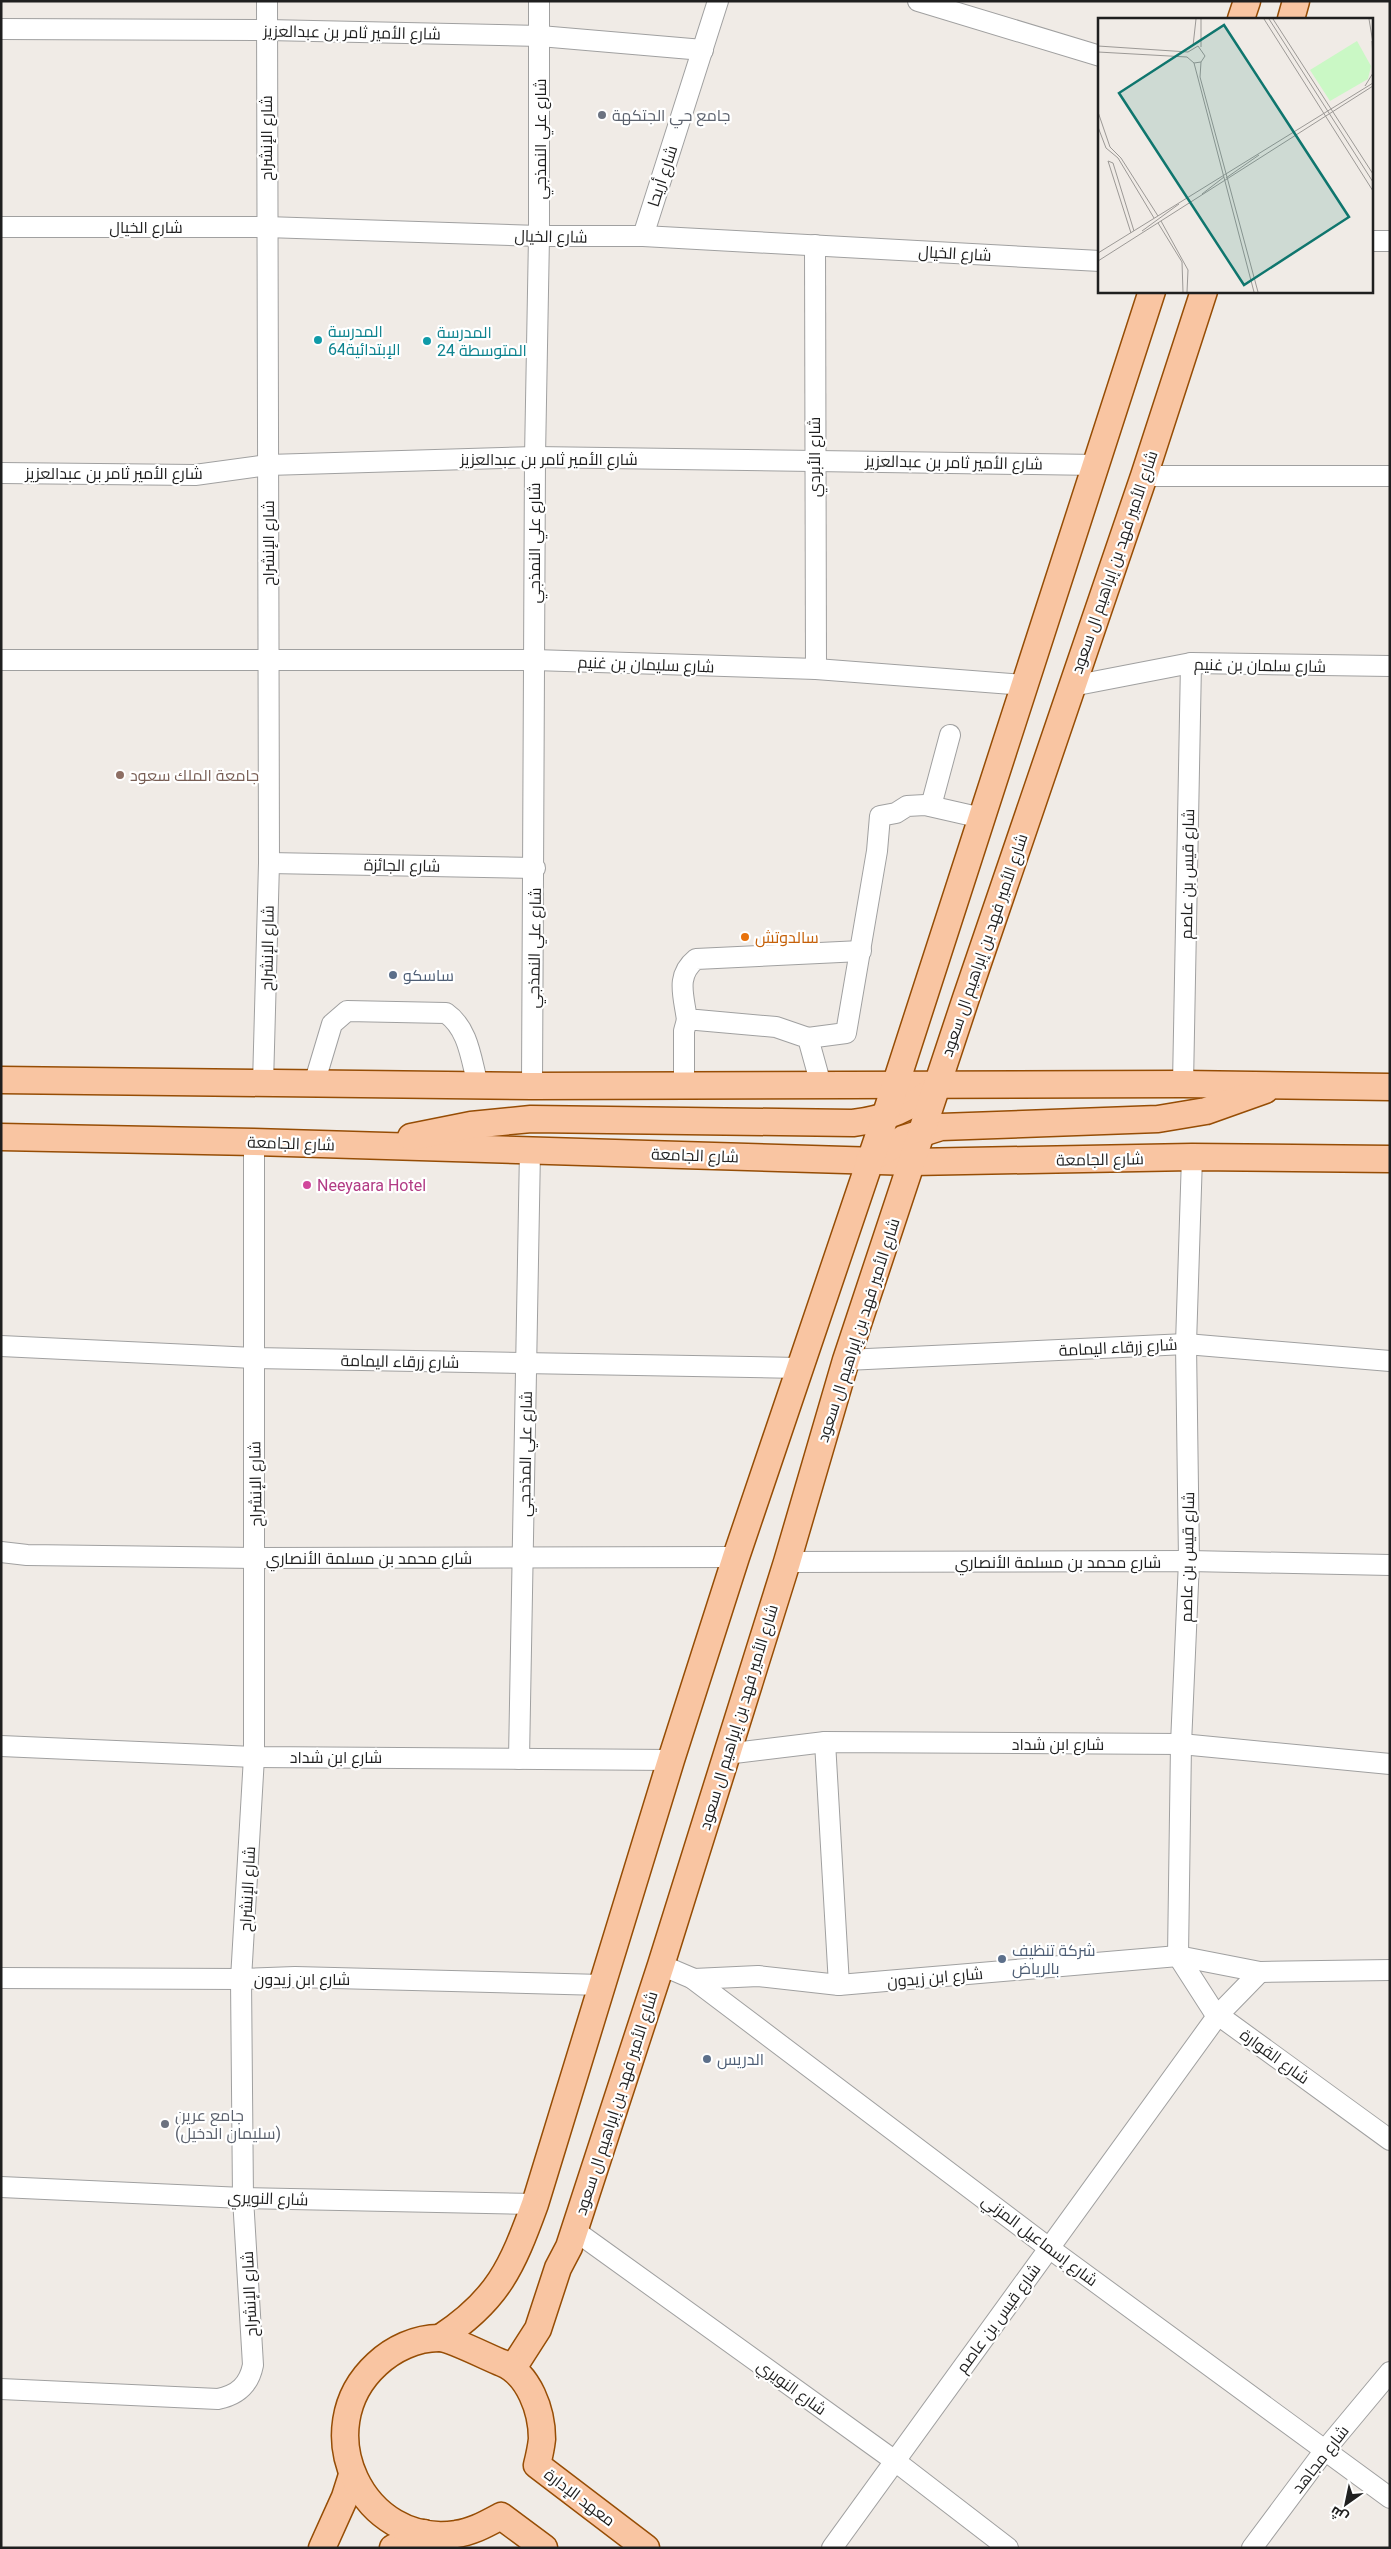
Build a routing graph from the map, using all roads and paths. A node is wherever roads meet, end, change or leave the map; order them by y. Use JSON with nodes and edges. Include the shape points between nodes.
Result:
{"nodes":[{"id":1,"x":267,"y":1,"type":"edge"},
{"id":2,"x":539,"y":1,"type":"edge"},
{"id":3,"x":718,"y":1,"type":"edge"},
{"id":4,"x":918,"y":1,"type":"edge"},
{"id":5,"x":1247,"y":1,"type":"edge"},
{"id":6,"x":1296,"y":1,"type":"edge"},
{"id":7,"x":1241,"y":18,"type":"edge"},
{"id":8,"x":1291,"y":18,"type":"edge"},
{"id":9,"x":1,"y":29,"type":"edge"},
{"id":10,"x":267,"y":30,"type":"junction"},
{"id":11,"x":540,"y":36,"type":"junction"},
{"id":12,"x":703,"y":50,"type":"junction"},
{"id":13,"x":1098,"y":55,"type":"edge"},
{"id":14,"x":1,"y":227,"type":"edge"},
{"id":15,"x":266,"y":227,"type":"junction"},
{"id":16,"x":540,"y":236,"type":"junction"},
{"id":17,"x":643,"y":236,"type":"junction"},
{"id":18,"x":1390,"y":241,"type":"edge"},
{"id":19,"x":1374,"y":242,"type":"edge"},
{"id":20,"x":815,"y":246,"type":"junction"},
{"id":21,"x":1098,"y":261,"type":"edge"},
{"id":22,"x":1152,"y":292,"type":"edge"},
{"id":23,"x":1204,"y":292,"type":"edge"},
{"id":24,"x":534,"y":457,"type":"junction"},
{"id":25,"x":814,"y":459,"type":"junction"},
{"id":26,"x":268,"y":465,"type":"junction"},
{"id":27,"x":1097,"y":465,"type":"junction"},
{"id":28,"x":1,"y":473,"type":"edge"},
{"id":29,"x":1144,"y":476,"type":"junction"},
{"id":30,"x":1390,"y":476,"type":"edge"},
{"id":31,"x":1,"y":660,"type":"edge"},
{"id":32,"x":267,"y":660,"type":"junction"},
{"id":33,"x":534,"y":660,"type":"junction"},
{"id":34,"x":1191,"y":663,"type":"junction"},
{"id":35,"x":1390,"y":666,"type":"edge"},
{"id":36,"x":816,"y":670,"type":"junction"},
{"id":37,"x":1025,"y":685,"type":"junction"},
{"id":38,"x":1072,"y":686,"type":"junction"},
{"id":39,"x":950,"y":735,"type":"dead end"},
{"id":40,"x":931,"y":806,"type":"junction"},
{"id":41,"x":982,"y":818,"type":"junction"},
{"id":42,"x":269,"y":863,"type":"junction"},
{"id":43,"x":535,"y":868,"type":"junction"},
{"id":44,"x":861,"y":951,"type":"junction"},
{"id":45,"x":687,"y":1020,"type":"junction"},
{"id":46,"x":808,"y":1038,"type":"junction"},
{"id":47,"x":1,"y":1080,"type":"edge"},
{"id":48,"x":264,"y":1084,"type":"junction"},
{"id":49,"x":314,"y":1084,"type":"junction"},
{"id":50,"x":1183,"y":1084,"type":"junction"},
{"id":51,"x":478,"y":1085,"type":"junction"},
{"id":52,"x":821,"y":1085,"type":"junction"},
{"id":53,"x":532,"y":1086,"type":"junction"},
{"id":54,"x":684,"y":1086,"type":"junction"},
{"id":55,"x":895,"y":1086,"type":"junction"},
{"id":56,"x":937,"y":1086,"type":"junction"},
{"id":57,"x":1274,"y":1086,"type":"junction"},
{"id":58,"x":1390,"y":1087,"type":"edge"},
{"id":59,"x":885,"y":1117,"type":"junction"},
{"id":60,"x":922,"y":1132,"type":"junction"},
{"id":61,"x":1,"y":1137,"type":"edge"},
{"id":62,"x":254,"y":1142,"type":"junction"},
{"id":63,"x":382,"y":1146,"type":"junction"},
{"id":64,"x":530,"y":1150,"type":"junction"},
{"id":65,"x":1192,"y":1157,"type":"junction"},
{"id":66,"x":1390,"y":1159,"type":"edge"},
{"id":67,"x":870,"y":1160,"type":"junction"},
{"id":68,"x":912,"y":1162,"type":"junction"},
{"id":69,"x":1186,"y":1344,"type":"junction"},
{"id":70,"x":1,"y":1346,"type":"edge"},
{"id":71,"x":254,"y":1358,"type":"junction"},
{"id":72,"x":846,"y":1360,"type":"junction"},
{"id":73,"x":1390,"y":1361,"type":"edge"},
{"id":74,"x":526,"y":1363,"type":"junction"},
{"id":75,"x":799,"y":1368,"type":"junction"},
{"id":76,"x":1,"y":1552,"type":"edge"},
{"id":77,"x":736,"y":1557,"type":"junction"},
{"id":78,"x":256,"y":1558,"type":"junction"},
{"id":79,"x":523,"y":1558,"type":"junction"},
{"id":80,"x":1189,"y":1561,"type":"junction"},
{"id":81,"x":787,"y":1562,"type":"junction"},
{"id":82,"x":1390,"y":1564,"type":"edge"},
{"id":83,"x":825,"y":1742,"type":"junction"},
{"id":84,"x":1181,"y":1744,"type":"junction"},
{"id":85,"x":1,"y":1746,"type":"edge"},
{"id":86,"x":726,"y":1754,"type":"junction"},
{"id":87,"x":254,"y":1756,"type":"junction"},
{"id":88,"x":519,"y":1759,"type":"junction"},
{"id":89,"x":671,"y":1760,"type":"junction"},
{"id":90,"x":1390,"y":1764,"type":"edge"},
{"id":91,"x":1178,"y":1956,"type":"junction"},
{"id":92,"x":661,"y":1965,"type":"junction"},
{"id":93,"x":1390,"y":1970,"type":"edge"},
{"id":94,"x":1260,"y":1972,"type":"junction"},
{"id":95,"x":1,"y":1978,"type":"edge"},
{"id":96,"x":693,"y":1979,"type":"junction"},
{"id":97,"x":241,"y":1980,"type":"junction"},
{"id":98,"x":602,"y":1985,"type":"junction"},
{"id":99,"x":840,"y":1985,"type":"junction"},
{"id":100,"x":1218,"y":2015,"type":"junction"},
{"id":101,"x":1390,"y":2140,"type":"edge"},
{"id":102,"x":1,"y":2187,"type":"edge"},
{"id":103,"x":244,"y":2198,"type":"junction"},
{"id":104,"x":535,"y":2204,"type":"junction"},
{"id":105,"x":574,"y":2230,"type":"junction"},
{"id":106,"x":1049,"y":2248,"type":"junction"},
{"id":107,"x":440,"y":2338,"type":"junction"},
{"id":108,"x":513,"y":2368,"type":"junction"},
{"id":109,"x":1390,"y":2372,"type":"edge"},
{"id":110,"x":1,"y":2389,"type":"edge"},
{"id":111,"x":1325,"y":2450,"type":"junction"},
{"id":112,"x":895,"y":2461,"type":"junction"},
{"id":113,"x":352,"y":2474,"type":"junction"},
{"id":114,"x":1390,"y":2498,"type":"edge"},
{"id":115,"x":424,"y":2533,"type":"junction"},
{"id":116,"x":322,"y":2548,"type":"edge"},
{"id":117,"x":393,"y":2548,"type":"edge"},
{"id":118,"x":544,"y":2548,"type":"edge"},
{"id":119,"x":646,"y":2548,"type":"edge"},
{"id":120,"x":832,"y":2548,"type":"edge"},
{"id":121,"x":1008,"y":2548,"type":"edge"},
{"id":122,"x":1252,"y":2548,"type":"edge"}],
"edges":[{"from":1,"to":10,"type":"street","name":"شارع الإنشراح"},
{"from":2,"to":11,"type":"street","name":"شارع علي النمذجي"},
{"from":3,"to":12,"type":"street","name":"شارع أريحا"},
{"from":4,"to":13,"type":"street"},
{"from":5,"to":7,"type":"main road"},
{"from":6,"to":8,"type":"main road"},
{"from":9,"to":10,"type":"street","name":"شارع الأمير ثامر بن عبدالعزيز"},
{"from":10,"to":11,"type":"street","name":"شارع الأمير ثامر بن عبدالعزيز"},
{"from":10,"to":15,"type":"street","name":"شارع الإنشراح"},
{"from":11,"to":12,"type":"street","name":"شارع الأمير ثامر بن عبدالعزيز"},
{"from":11,"to":16,"type":"street","name":"شارع علي النمذجي"},
{"from":12,"to":17,"type":"street","name":"شارع أريحا"},
{"from":14,"to":15,"type":"street","name":"شارع الخيال"},
{"from":15,"to":16,"type":"street","name":"شارع الخيال"},
{"from":15,"to":26,"type":"street","name":"شارع الإنشراح"},
{"from":16,"to":17,"type":"street","name":"شارع الخيال"},
{"from":16,"to":24,"type":"street","name":"شارع علي النمذجي"},
{"from":17,"to":20,"type":"street","name":"شارع الخيال"},
{"from":18,"to":19,"type":"street"},
{"from":20,"to":21,"type":"street","name":"شارع الخيال"},
{"from":20,"to":25,"type":"street","name":"شارع الأبردي"},
{"from":22,"to":27,"type":"main road"},
{"from":23,"to":29,"type":"main road","name":"شارع الأمير فهد بن إبراهيم ال سعود"},
{"from":24,"to":25,"type":"street","name":"شارع الأمير ثامر بن عبدالعزيز"},
{"from":24,"to":26,"type":"street","name":"شارع الأمير ثامر بن عبدالعزيز"},
{"from":24,"to":33,"type":"street","name":"شارع علي النمذجي"},
{"from":25,"to":27,"type":"street","name":"شارع الأمير ثامر بن عبدالعزيز"},
{"from":25,"to":36,"type":"street","name":"شارع الأبردي"},
{"from":26,"to":28,"type":"street","name":"شارع الأمير ثامر بن عبدالعزيز","via":[[195,475]]},
{"from":26,"to":32,"type":"street","name":"شارع الإنشراح"},
{"from":27,"to":37,"type":"main road"},
{"from":29,"to":30,"type":"street"},
{"from":29,"to":38,"type":"main road","name":"شارع الأمير فهد بن إبراهيم ال سعود"},
{"from":31,"to":32,"type":"street","name":"شارع سليمان بن غنيم"},
{"from":32,"to":33,"type":"street","name":"شارع سليمان بن غنيم"},
{"from":32,"to":42,"type":"street","name":"شارع الإنشراح"},
{"from":33,"to":36,"type":"street","name":"شارع سليمان بن غنيم"},
{"from":33,"to":43,"type":"street","name":"شارع علي النمذجي"},
{"from":34,"to":35,"type":"street","name":"شارع سلمان بن غنيم"},
{"from":34,"to":38,"type":"street","name":"شارع سلمان بن غنيم"},
{"from":34,"to":50,"type":"street","name":"شارع قيس بن عاصم"},
{"from":36,"to":37,"type":"street","name":"شارع سليمان بن غنيم"},
{"from":37,"to":41,"type":"main road"},
{"from":38,"to":56,"type":"main road","name":"شارع الأمير فهد بن إبراهيم ال سعود"},
{"from":39,"to":40,"type":"street"},
{"from":40,"to":41,"type":"street"},
{"from":40,"to":44,"type":"street","via":[[907,806],[896,813],[880,816],[878,852]]},
{"from":41,"to":55,"type":"main road"},
{"from":42,"to":43,"type":"street","name":"شارع الجائزة"},
{"from":42,"to":48,"type":"street","name":"شارع الإنشراح"},
{"from":43,"to":53,"type":"street","name":"شارع علي النمذجي"},
{"from":44,"to":45,"type":"street","via":[[696,959],[682,976]]},
{"from":44,"to":46,"type":"street","via":[[846,1032]]},
{"from":45,"to":46,"type":"street","via":[[776,1027]]},
{"from":45,"to":54,"type":"street","via":[[684,1030]]},
{"from":46,"to":52,"type":"street"},
{"from":47,"to":48,"type":"main road"},
{"from":48,"to":49,"type":"main road"},
{"from":49,"to":51,"type":"main road"},
{"from":49,"to":51,"type":"street","via":[[332,1024],[347,1011],[446,1013],[462,1028]]},
{"from":50,"to":56,"type":"main road"},
{"from":50,"to":57,"type":"main road"},
{"from":51,"to":53,"type":"main road"},
{"from":52,"to":54,"type":"main road"},
{"from":52,"to":55,"type":"main road"},
{"from":53,"to":54,"type":"main road"},
{"from":55,"to":56,"type":"main road"},
{"from":55,"to":59,"type":"main road"},
{"from":56,"to":59,"type":"main road","via":[[910,1106]]},
{"from":56,"to":60,"type":"main road","name":"شارع الأمير فهد بن إبراهيم ال سعود"},
{"from":57,"to":58,"type":"main road"},
{"from":57,"to":60,"type":"main road","via":[[1229,1104],[1166,1118],[960,1125]]},
{"from":59,"to":63,"type":"main road","via":[[853,1123],[531,1119],[470,1125]]},
{"from":59,"to":67,"type":"main road"},
{"from":60,"to":67,"type":"main road","via":[[903,1139]]},
{"from":60,"to":68,"type":"main road","name":"شارع الأمير فهد بن إبراهيم ال سعود"},
{"from":61,"to":62,"type":"main road","name":"شارع الجامعة"},
{"from":62,"to":63,"type":"main road","name":"شارع الجامعة"},
{"from":62,"to":71,"type":"street","name":"شارع الإنشراح"},
{"from":63,"to":64,"type":"main road","name":"شارع الجامعة"},
{"from":64,"to":67,"type":"main road","name":"شارع الجامعة"},
{"from":64,"to":74,"type":"street","name":"شارع علي المذحجي"},
{"from":65,"to":66,"type":"main road","name":"شارع الجامعة"},
{"from":65,"to":68,"type":"main road","name":"شارع الجامعة"},
{"from":65,"to":69,"type":"street","name":"شارع قيس بن عاصم"},
{"from":67,"to":68,"type":"main road","name":"شارع الجامعة"},
{"from":67,"to":75,"type":"main road"},
{"from":68,"to":72,"type":"main road","name":"شارع الأمير فهد بن إبراهيم ال سعود"},
{"from":69,"to":72,"type":"street","name":"شارع زرقاء اليمامة"},
{"from":69,"to":73,"type":"street","name":"شارع زرقاء اليمامة"},
{"from":69,"to":80,"type":"street","name":"شارع قيس بن عاصم"},
{"from":70,"to":71,"type":"street","name":"شارع زرقاء اليمامة"},
{"from":71,"to":74,"type":"street","name":"شارع زرقاء اليمامة"},
{"from":71,"to":78,"type":"street","name":"شارع الإنشراح"},
{"from":72,"to":81,"type":"main road","name":"شارع الأمير فهد بن إبراهيم ال سعود"},
{"from":74,"to":75,"type":"street","name":"شارع زرقاء اليمامة"},
{"from":74,"to":79,"type":"street","name":"شارع علي المذحجي"},
{"from":75,"to":77,"type":"main road"},
{"from":76,"to":78,"type":"street","name":"شارع محمد بن مسلمة الأنصاري"},
{"from":77,"to":79,"type":"street","name":"شارع محمد بن مسلمة الأنصاري"},
{"from":77,"to":89,"type":"main road"},
{"from":78,"to":79,"type":"street","name":"شارع محمد بن مسلمة الأنصاري"},
{"from":78,"to":87,"type":"street","name":"شارع الإنشراح"},
{"from":79,"to":88,"type":"street","name":"شارع علي المذحجي"},
{"from":80,"to":81,"type":"street","name":"شارع محمد بن مسلمة الأنصاري"},
{"from":80,"to":82,"type":"street","name":"شارع محمد بن مسلمة الأنصاري"},
{"from":80,"to":84,"type":"street","name":"شارع قيس بن عاصم"},
{"from":81,"to":86,"type":"main road","name":"شارع الأمير فهد بن إبراهيم ال سعود"},
{"from":83,"to":84,"type":"street","name":"شارع ابن شداد"},
{"from":83,"to":86,"type":"street","name":"شارع ابن شداد"},
{"from":83,"to":99,"type":"street"},
{"from":84,"to":90,"type":"street","name":"شارع ابن شداد"},
{"from":84,"to":91,"type":"street","name":"شارع قيس بن عاصم"},
{"from":85,"to":87,"type":"street","name":"شارع ابن شداد"},
{"from":86,"to":92,"type":"main road","name":"شارع الأمير فهد بن إبراهيم ال سعود"},
{"from":87,"to":88,"type":"street","name":"شارع ابن شداد"},
{"from":87,"to":97,"type":"street","name":"شارع الإنشراح"},
{"from":88,"to":89,"type":"street","name":"شارع ابن شداد"},
{"from":89,"to":98,"type":"main road"},
{"from":91,"to":94,"type":"street","name":"شارع ابن زيدون"},
{"from":91,"to":99,"type":"street","name":"شارع ابن زيدون"},
{"from":91,"to":100,"type":"street","name":"شارع القوارة"},
{"from":92,"to":96,"type":"street","name":"شارع ابن زيدون"},
{"from":92,"to":105,"type":"main road","name":"شارع الأمير فهد بن إبراهيم ال سعود"},
{"from":93,"to":94,"type":"street","name":"شارع ابن زيدون"},
{"from":94,"to":100,"type":"street","name":"شارع قيس بن عاصم"},
{"from":95,"to":97,"type":"street","name":"شارع ابن زيدون"},
{"from":96,"to":99,"type":"street","name":"شارع ابن زيدون","via":[[758,1976]]},
{"from":96,"to":106,"type":"street","name":"شارع إسماعيل المزني"},
{"from":97,"to":98,"type":"street","name":"شارع ابن زيدون","via":[[295,1977]]},
{"from":97,"to":103,"type":"street","name":"شارع الإنشراح"},
{"from":98,"to":104,"type":"main road"},
{"from":100,"to":101,"type":"street","name":"شارع القوارة"},
{"from":100,"to":106,"type":"street","name":"شارع قيس بن عاصم"},
{"from":102,"to":103,"type":"street","name":"شارع النويري"},
{"from":103,"to":104,"type":"street","name":"شارع النويري"},
{"from":103,"to":110,"type":"street","name":"شارع الإنشراح","via":[[253,2366],[251,2376],[238,2392],[218,2399]]},
{"from":104,"to":107,"type":"main road","via":[[513,2262],[500,2285],[483,2306]]},
{"from":105,"to":108,"type":"main road","name":"شارع الأمير فهد بن إبراهيم ال سعود","via":[[538,2329]]},
{"from":105,"to":112,"type":"street","name":"شارع النويري"},
{"from":106,"to":111,"type":"street","name":"شارع إسماعيل المزني"},
{"from":106,"to":112,"type":"street","name":"شارع قيس بن عاصم"},
{"from":107,"to":108,"type":"main road"},
{"from":107,"to":113,"type":"main road","via":[[412,2342],[387,2355],[366,2374],[351,2398],[344,2426],[345,2454]]},
{"from":108,"to":119,"type":"main road","name":"معهد الإدارة","via":[[529,2389],[539,2413],[542,2440],[537,2465]]},
{"from":109,"to":111,"type":"street","name":"شارع مجاهد"},
{"from":111,"to":114,"type":"street","name":"شارع إسماعيل المزني"},
{"from":111,"to":122,"type":"street","name":"شارع مجاهد"},
{"from":112,"to":120,"type":"street","name":"شارع قيس بن عاصم"},
{"from":112,"to":121,"type":"street","name":"شارع النويري"},
{"from":113,"to":115,"type":"main road","via":[[372,2505],[396,2523]]},
{"from":113,"to":116,"type":"main road"},
{"from":115,"to":117,"type":"main road"},
{"from":115,"to":118,"type":"main road","via":[[454,2534],[479,2528],[501,2516]]}]}
